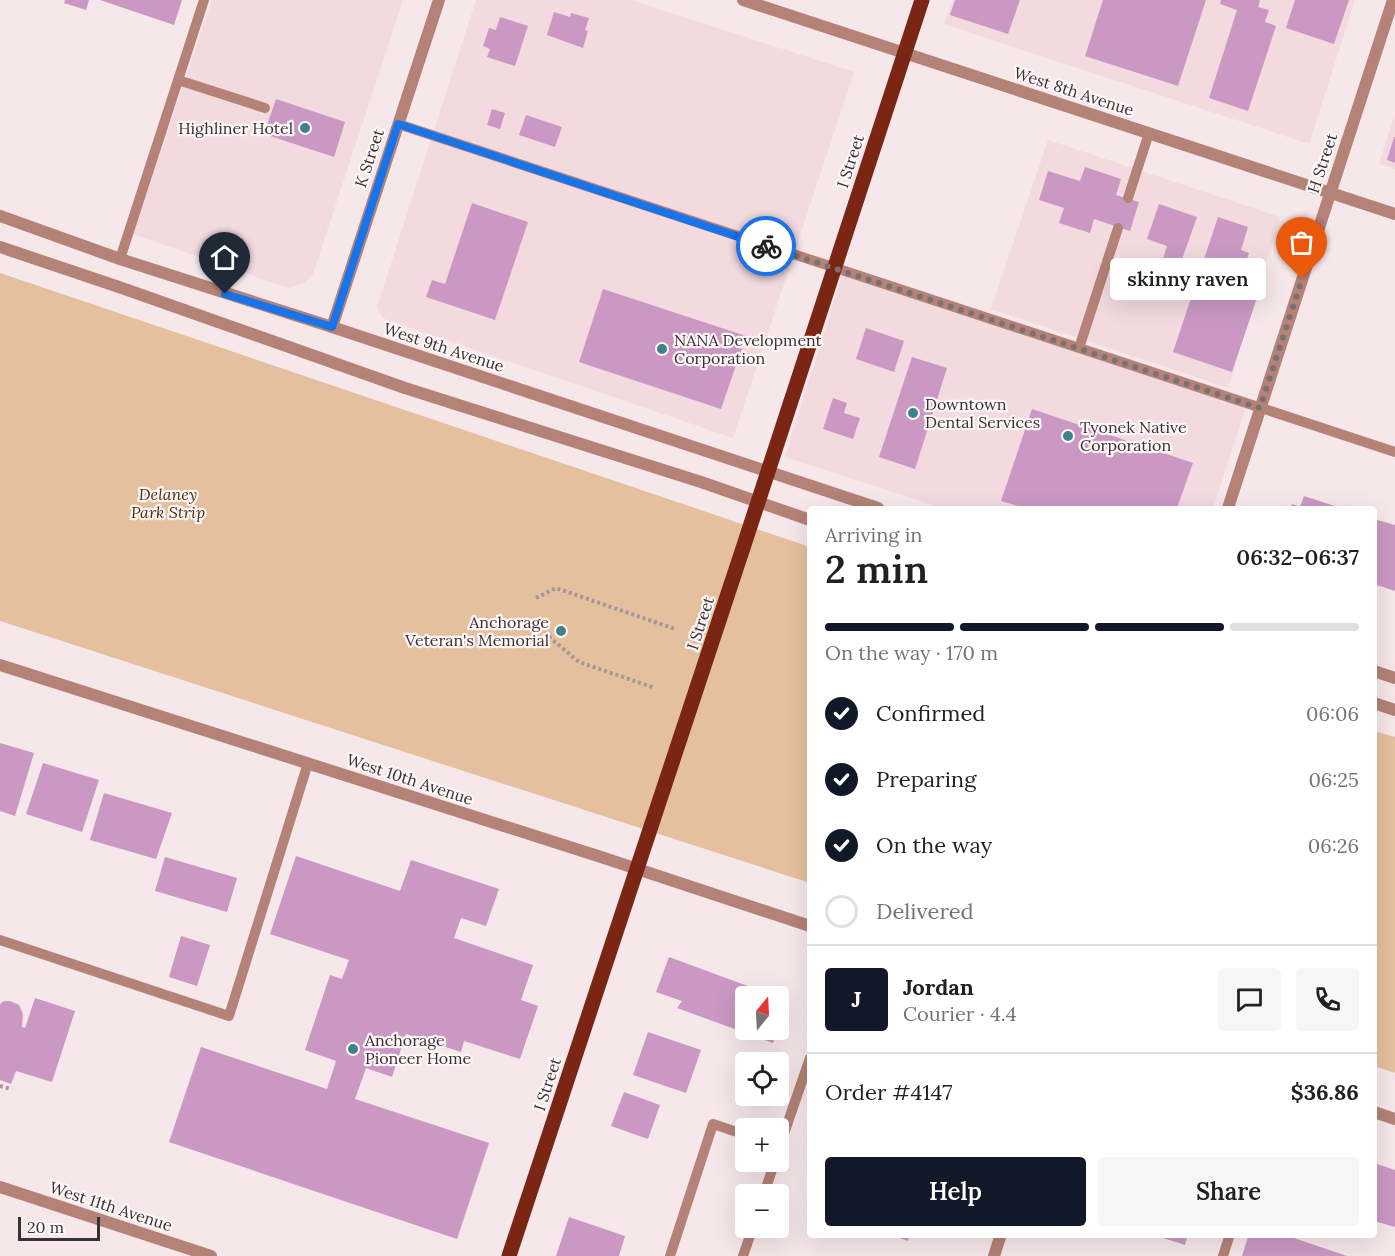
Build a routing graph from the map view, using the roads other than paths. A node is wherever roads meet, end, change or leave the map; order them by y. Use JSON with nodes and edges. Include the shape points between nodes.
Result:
{"nodes":[{"id":1,"x":204,"y":0,"type":"edge"},
{"id":2,"x":439,"y":0,"type":"edge"},
{"id":3,"x":743,"y":0,"type":"edge"},
{"id":4,"x":922,"y":0,"type":"edge"},
{"id":5,"x":1393,"y":0,"type":"edge"},
{"id":6,"x":905,"y":52,"type":"junction"},
{"id":7,"x":178,"y":80,"type":"junction"},
{"id":8,"x":265,"y":108,"type":"dead end"},
{"id":9,"x":398,"y":124,"type":"junction"},
{"id":10,"x":1149,"y":133,"type":"junction"},
{"id":11,"x":1330,"y":193,"type":"junction"},
{"id":12,"x":1128,"y":198,"type":"dead end"},
{"id":13,"x":1395,"y":214,"type":"edge"},
{"id":14,"x":0,"y":216,"type":"edge"},
{"id":15,"x":1118,"y":228,"type":"dead end"},
{"id":16,"x":0,"y":247,"type":"edge"},
{"id":17,"x":120,"y":259,"type":"junction"},
{"id":18,"x":834,"y":268,"type":"junction"},
{"id":19,"x":332,"y":327,"type":"junction"},
{"id":20,"x":1079,"y":348,"type":"junction"},
{"id":21,"x":1260,"y":408,"type":"junction"},
{"id":22,"x":1395,"y":452,"type":"edge"},
{"id":23,"x":768,"y":472,"type":"junction"},
{"id":24,"x":758,"y":502,"type":"junction"},
{"id":25,"x":872,"y":506,"type":"edge"},
{"id":26,"x":1229,"y":506,"type":"edge"},
{"id":27,"x":807,"y":519,"type":"edge"},
{"id":28,"x":0,"y":665,"type":"edge"},
{"id":29,"x":1377,"y":672,"type":"edge"},
{"id":30,"x":1395,"y":678,"type":"edge"},
{"id":31,"x":1377,"y":704,"type":"edge"},
{"id":32,"x":1395,"y":710,"type":"edge"},
{"id":33,"x":309,"y":763,"type":"junction"},
{"id":34,"x":637,"y":869,"type":"junction"},
{"id":35,"x":807,"y":925,"type":"edge"},
{"id":36,"x":0,"y":940,"type":"edge"},
{"id":37,"x":807,"y":1067,"type":"edge"},
{"id":38,"x":1377,"y":1113,"type":"edge"},
{"id":39,"x":789,"y":1119,"type":"edge"},
{"id":40,"x":1395,"y":1119,"type":"edge"},
{"id":41,"x":735,"y":1131,"type":"edge"},
{"id":42,"x":0,"y":1187,"type":"edge"},
{"id":43,"x":749,"y":1238,"type":"edge"},
{"id":44,"x":1000,"y":1238,"type":"edge"},
{"id":45,"x":1229,"y":1238,"type":"edge"},
{"id":46,"x":211,"y":1256,"type":"edge"},
{"id":47,"x":509,"y":1256,"type":"edge"},
{"id":48,"x":670,"y":1256,"type":"edge"},
{"id":49,"x":743,"y":1256,"type":"edge"},
{"id":50,"x":994,"y":1256,"type":"edge"},
{"id":51,"x":1222,"y":1256,"type":"edge"}],
"edges":[{"from":1,"to":7,"type":"lane"},
{"from":2,"to":9,"type":"street","name":"K Street"},
{"from":3,"to":6,"type":"street","name":"West 8th Avenue"},
{"from":4,"to":6,"type":"main road","name":"I Street"},
{"from":5,"to":11,"type":"street","name":"H Street"},
{"from":6,"to":10,"type":"street","name":"West 8th Avenue"},
{"from":6,"to":18,"type":"main road","name":"I Street"},
{"from":7,"to":8,"type":"lane"},
{"from":7,"to":17,"type":"lane"},
{"from":9,"to":18,"type":"lane"},
{"from":9,"to":19,"type":"street","name":"K Street"},
{"from":10,"to":11,"type":"street","name":"West 8th Avenue"},
{"from":10,"to":12,"type":"lane"},
{"from":11,"to":13,"type":"street","name":"West 8th Avenue"},
{"from":11,"to":21,"type":"street","name":"H Street"},
{"from":14,"to":17,"type":"street","name":"West 9th Avenue"},
{"from":15,"to":20,"type":"lane"},
{"from":16,"to":24,"type":"street","via":[[405,387]]},
{"from":17,"to":19,"type":"street","name":"West 9th Avenue"},
{"from":18,"to":20,"type":"lane"},
{"from":18,"to":23,"type":"main road","name":"I Street"},
{"from":19,"to":23,"type":"street","name":"West 9th Avenue"},
{"from":20,"to":21,"type":"lane"},
{"from":21,"to":22,"type":"lane"},
{"from":21,"to":26,"type":"street","name":"H Street"},
{"from":23,"to":24,"type":"main road","name":"I Street"},
{"from":23,"to":25,"type":"street","name":"West 9th Avenue"},
{"from":24,"to":27,"type":"street"},
{"from":24,"to":34,"type":"main road","name":"I Street"},
{"from":28,"to":33,"type":"street","name":"West 10th Avenue"},
{"from":29,"to":30,"type":"street"},
{"from":31,"to":32,"type":"street"},
{"from":33,"to":34,"type":"street","name":"West 10th Avenue"},
{"from":33,"to":36,"type":"lane","via":[[229,1016]]},
{"from":34,"to":35,"type":"street","name":"West 10th Avenue"},
{"from":34,"to":47,"type":"main road","name":"I Street"},
{"from":37,"to":39,"type":"lane"},
{"from":38,"to":40,"type":"street"},
{"from":41,"to":48,"type":"lane","via":[[712,1124]]},
{"from":42,"to":46,"type":"street","name":"West 11th Avenue"},
{"from":43,"to":49,"type":"lane"},
{"from":44,"to":50,"type":"street"},
{"from":45,"to":51,"type":"lane"}]}
